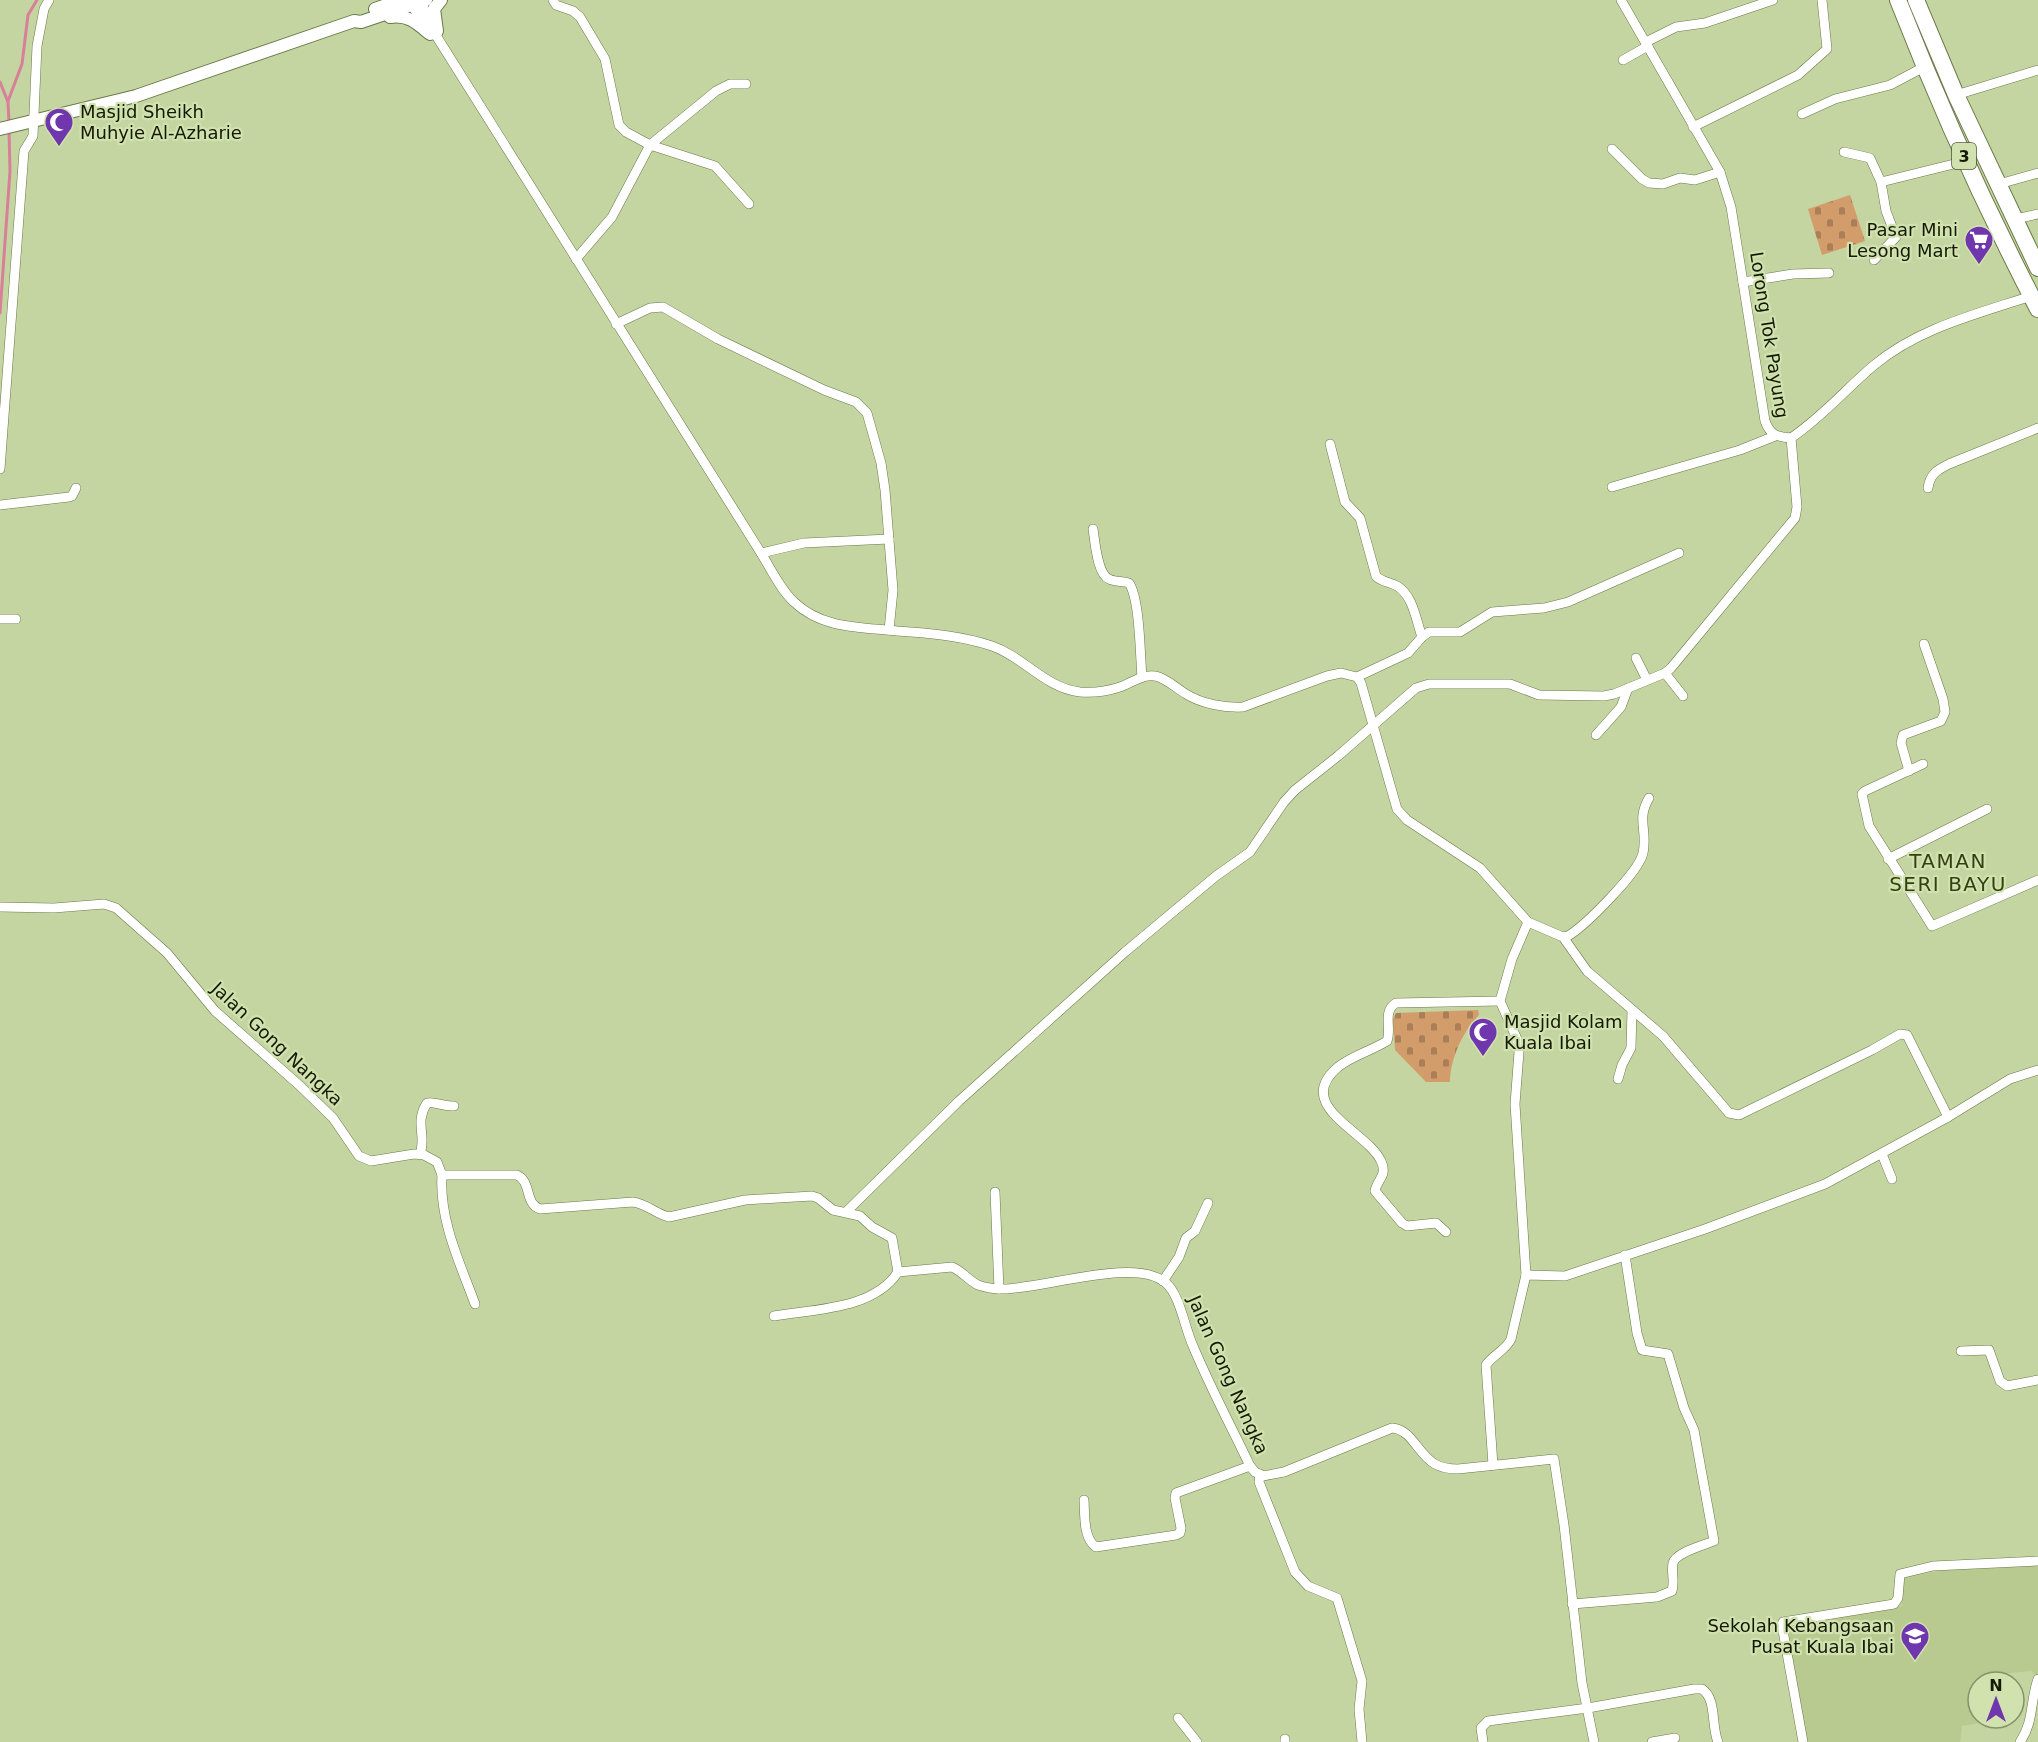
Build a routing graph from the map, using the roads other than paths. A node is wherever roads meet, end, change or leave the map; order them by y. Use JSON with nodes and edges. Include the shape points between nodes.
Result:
{"nodes":[{"id":1,"x":49,"y":0,"type":"edge"},
{"id":2,"x":384,"y":0,"type":"edge"},
{"id":3,"x":441,"y":0,"type":"edge"},
{"id":4,"x":553,"y":0,"type":"edge"},
{"id":5,"x":1621,"y":0,"type":"edge"},
{"id":6,"x":1773,"y":0,"type":"edge"},
{"id":7,"x":1822,"y":0,"type":"edge"},
{"id":8,"x":1898,"y":0,"type":"edge"},
{"id":9,"x":1916,"y":0,"type":"edge"},
{"id":10,"x":414,"y":1,"type":"edge"},
{"id":11,"x":358,"y":20,"type":"junction"},
{"id":12,"x":435,"y":34,"type":"junction"},
{"id":13,"x":1647,"y":44,"type":"junction"},
{"id":14,"x":1623,"y":60,"type":"dead end"},
{"id":15,"x":1924,"y":67,"type":"junction"},
{"id":16,"x":2038,"y":70,"type":"edge"},
{"id":17,"x":746,"y":84,"type":"dead end"},
{"id":18,"x":1956,"y":94,"type":"junction"},
{"id":19,"x":1802,"y":114,"type":"dead end"},
{"id":20,"x":29,"y":123,"type":"junction"},
{"id":21,"x":1694,"y":127,"type":"junction"},
{"id":22,"x":0,"y":129,"type":"edge"},
{"id":23,"x":650,"y":145,"type":"junction"},
{"id":24,"x":1612,"y":149,"type":"dead end"},
{"id":25,"x":1844,"y":152,"type":"dead end"},
{"id":26,"x":1966,"y":161,"type":"junction"},
{"id":27,"x":1720,"y":172,"type":"junction"},
{"id":28,"x":2038,"y":173,"type":"edge"},
{"id":29,"x":1881,"y":182,"type":"junction"},
{"id":30,"x":1999,"y":184,"type":"junction"},
{"id":31,"x":749,"y":204,"type":"dead end"},
{"id":32,"x":2038,"y":214,"type":"edge"},
{"id":33,"x":2016,"y":219,"type":"junction"},
{"id":34,"x":2012,"y":257,"type":"junction"},
{"id":35,"x":576,"y":259,"type":"junction"},
{"id":36,"x":1874,"y":260,"type":"dead end"},
{"id":37,"x":2036,"y":261,"type":"edge"},
{"id":38,"x":1829,"y":273,"type":"dead end"},
{"id":39,"x":1743,"y":282,"type":"junction"},
{"id":40,"x":2035,"y":303,"type":"edge"},
{"id":41,"x":616,"y":324,"type":"junction"},
{"id":42,"x":2038,"y":428,"type":"edge"},
{"id":43,"x":1775,"y":436,"type":"junction"},
{"id":44,"x":1791,"y":438,"type":"junction"},
{"id":45,"x":1330,"y":444,"type":"dead end"},
{"id":46,"x":0,"y":469,"type":"edge"},
{"id":47,"x":1612,"y":487,"type":"dead end"},
{"id":48,"x":76,"y":488,"type":"dead end"},
{"id":49,"x":1928,"y":488,"type":"dead end"},
{"id":50,"x":0,"y":506,"type":"edge"},
{"id":51,"x":1093,"y":529,"type":"dead end"},
{"id":52,"x":890,"y":539,"type":"junction"},
{"id":53,"x":761,"y":553,"type":"junction"},
{"id":54,"x":1679,"y":553,"type":"dead end"},
{"id":55,"x":0,"y":619,"type":"edge"},
{"id":56,"x":16,"y":619,"type":"dead end"},
{"id":57,"x":889,"y":630,"type":"junction"},
{"id":58,"x":1422,"y":637,"type":"junction"},
{"id":59,"x":1924,"y":644,"type":"dead end"},
{"id":60,"x":1636,"y":658,"type":"dead end"},
{"id":61,"x":1665,"y":673,"type":"junction"},
{"id":62,"x":1142,"y":677,"type":"junction"},
{"id":63,"x":1357,"y":677,"type":"junction"},
{"id":64,"x":1647,"y":680,"type":"junction"},
{"id":65,"x":1628,"y":688,"type":"junction"},
{"id":66,"x":1683,"y":696,"type":"dead end"},
{"id":67,"x":1372,"y":726,"type":"junction"},
{"id":68,"x":1596,"y":735,"type":"dead end"},
{"id":69,"x":1923,"y":764,"type":"dead end"},
{"id":70,"x":1909,"y":771,"type":"junction"},
{"id":71,"x":1649,"y":798,"type":"dead end"},
{"id":72,"x":1987,"y":808,"type":"dead end"},
{"id":73,"x":1888,"y":859,"type":"junction"},
{"id":74,"x":2038,"y":880,"type":"edge"},
{"id":75,"x":0,"y":907,"type":"edge"},
{"id":76,"x":1528,"y":922,"type":"junction"},
{"id":77,"x":1563,"y":937,"type":"junction"},
{"id":78,"x":1500,"y":1001,"type":"junction"},
{"id":79,"x":1632,"y":1010,"type":"junction"},
{"id":80,"x":2038,"y":1070,"type":"edge"},
{"id":81,"x":1618,"y":1079,"type":"dead end"},
{"id":82,"x":454,"y":1106,"type":"dead end"},
{"id":83,"x":1948,"y":1118,"type":"junction"},
{"id":84,"x":420,"y":1154,"type":"junction"},
{"id":85,"x":1882,"y":1154,"type":"junction"},
{"id":86,"x":442,"y":1175,"type":"junction"},
{"id":87,"x":1892,"y":1179,"type":"dead end"},
{"id":88,"x":995,"y":1192,"type":"dead end"},
{"id":89,"x":1208,"y":1203,"type":"dead end"},
{"id":90,"x":846,"y":1212,"type":"junction"},
{"id":91,"x":1446,"y":1232,"type":"dead end"},
{"id":92,"x":1625,"y":1256,"type":"junction"},
{"id":93,"x":903,"y":1271,"type":"junction"},
{"id":94,"x":1526,"y":1275,"type":"junction"},
{"id":95,"x":1163,"y":1281,"type":"junction"},
{"id":96,"x":999,"y":1289,"type":"junction"},
{"id":97,"x":475,"y":1304,"type":"dead end"},
{"id":98,"x":774,"y":1316,"type":"dead end"},
{"id":99,"x":1961,"y":1351,"type":"dead end"},
{"id":100,"x":2038,"y":1380,"type":"edge"},
{"id":101,"x":1493,"y":1465,"type":"junction"},
{"id":102,"x":1250,"y":1466,"type":"junction"},
{"id":103,"x":1260,"y":1474,"type":"junction"},
{"id":104,"x":1084,"y":1500,"type":"dead end"},
{"id":105,"x":2038,"y":1561,"type":"edge"},
{"id":106,"x":1572,"y":1604,"type":"junction"},
{"id":107,"x":2038,"y":1679,"type":"edge"},
{"id":108,"x":1588,"y":1708,"type":"junction"},
{"id":109,"x":1178,"y":1718,"type":"dead end"},
{"id":110,"x":1675,"y":1738,"type":"dead end"},
{"id":111,"x":1197,"y":1742,"type":"edge"},
{"id":112,"x":1362,"y":1742,"type":"edge"},
{"id":113,"x":1482,"y":1742,"type":"edge"},
{"id":114,"x":1594,"y":1742,"type":"edge"},
{"id":115,"x":1652,"y":1742,"type":"edge"},
{"id":116,"x":1718,"y":1742,"type":"edge"},
{"id":117,"x":1803,"y":1742,"type":"edge"},
{"id":118,"x":2020,"y":1742,"type":"edge"}],
"edges":[{"from":1,"to":20,"type":"street","via":[[37,46]]},
{"from":2,"to":11,"type":"street"},
{"from":3,"to":12,"type":"street","via":[[434,9]]},
{"from":4,"to":23,"type":"street","via":[[580,17],[605,59],[619,125]]},
{"from":5,"to":13,"type":"street","name":"Lorong Tok Payung"},
{"from":6,"to":13,"type":"street","via":[[1705,23],[1676,27]]},
{"from":7,"to":21,"type":"street","via":[[1827,49],[1798,75]]},
{"from":8,"to":15,"type":"highway","number":"3"},
{"from":9,"to":18,"type":"highway","number":"3"},
{"from":10,"to":11,"type":"street"},
{"from":10,"to":12,"type":"street"},
{"from":11,"to":12,"type":"street","via":[[403,16]]},
{"from":11,"to":20,"type":"street","via":[[136,96]]},
{"from":12,"to":35,"type":"street"},
{"from":13,"to":14,"type":"street"},
{"from":13,"to":21,"type":"street","name":"Lorong Tok Payung"},
{"from":15,"to":19,"type":"street","via":[[1890,85],[1835,99]]},
{"from":15,"to":26,"type":"highway","number":"3"},
{"from":16,"to":18,"type":"street"},
{"from":17,"to":23,"type":"street","via":[[730,84],[716,91]]},
{"from":18,"to":30,"type":"highway","number":"3"},
{"from":20,"to":22,"type":"street"},
{"from":20,"to":46,"type":"street","via":[[33,136],[24,151]]},
{"from":21,"to":27,"type":"street","name":"Lorong Tok Payung"},
{"from":23,"to":31,"type":"street","via":[[715,166]]},
{"from":23,"to":35,"type":"street","via":[[612,217]]},
{"from":24,"to":27,"type":"street","via":[[1649,183],[1695,180]]},
{"from":25,"to":29,"type":"street","via":[[1870,158]]},
{"from":26,"to":29,"type":"street"},
{"from":26,"to":34,"type":"highway","number":"3"},
{"from":27,"to":39,"type":"street","name":"Lorong Tok Payung","via":[[1731,207]]},
{"from":28,"to":30,"type":"street"},
{"from":29,"to":36,"type":"street","via":[[1896,237]]},
{"from":30,"to":33,"type":"highway","number":"3"},
{"from":32,"to":33,"type":"street"},
{"from":33,"to":37,"type":"highway","number":"3"},
{"from":34,"to":37,"type":"highway"},
{"from":34,"to":40,"type":"highway","number":"3"},
{"from":35,"to":41,"type":"street"},
{"from":38,"to":39,"type":"street"},
{"from":39,"to":43,"type":"street","name":"Lorong Tok Payung","via":[[1765,421]]},
{"from":40,"to":44,"type":"street","name":"Lorong Tok Payung","via":[[1942,324],[1875,365],[1813,423]]},
{"from":41,"to":52,"type":"street","via":[[650,308],[663,307],[718,339],[856,402],[867,413],[881,463]]},
{"from":41,"to":53,"type":"street"},
{"from":42,"to":49,"type":"street","via":[[1948,464],[1929,479]]},
{"from":43,"to":44,"type":"street","name":"Lorong Tok Payung"},
{"from":43,"to":47,"type":"street"},
{"from":44,"to":61,"type":"street","via":[[1797,507],[1792,523]]},
{"from":45,"to":58,"type":"street","via":[[1345,502],[1360,518],[1376,576],[1398,586],[1409,597]]},
{"from":48,"to":50,"type":"street","via":[[69,497]]},
{"from":51,"to":62,"type":"street","via":[[1104,576],[1132,587]]},
{"from":52,"to":53,"type":"street","via":[[804,543]]},
{"from":52,"to":57,"type":"street","via":[[893,590]]},
{"from":53,"to":57,"type":"street","via":[[788,595],[807,613],[834,624]]},
{"from":54,"to":58,"type":"street","via":[[1568,603],[1492,612],[1463,632],[1436,631]]},
{"from":55,"to":56,"type":"street"},
{"from":57,"to":62,"type":"street","via":[[994,646],[1052,684],[1073,691],[1107,690]]},
{"from":58,"to":63,"type":"street","via":[[1408,653]]},
{"from":59,"to":70,"type":"street","via":[[1945,712],[1941,721],[1903,735],[1901,743]]},
{"from":60,"to":64,"type":"street"},
{"from":61,"to":64,"type":"street"},
{"from":61,"to":66,"type":"street"},
{"from":62,"to":63,"type":"street","via":[[1160,677],[1196,700],[1236,707],[1327,676],[1341,673]]},
{"from":63,"to":67,"type":"street"},
{"from":64,"to":65,"type":"street"},
{"from":65,"to":67,"type":"street","via":[[1604,696],[1543,695],[1510,684],[1425,684]]},
{"from":65,"to":68,"type":"street","via":[[1621,707]]},
{"from":67,"to":76,"type":"street","via":[[1397,809],[1480,868]]},
{"from":67,"to":90,"type":"street","via":[[1295,790],[1250,852],[1125,952],[959,1101]]},
{"from":69,"to":70,"type":"street"},
{"from":70,"to":73,"type":"street","via":[[1862,794],[1869,826]]},
{"from":71,"to":77,"type":"street","via":[[1642,814],[1643,855],[1637,867],[1600,909]]},
{"from":72,"to":73,"type":"street"},
{"from":73,"to":74,"type":"street","via":[[1932,926]]},
{"from":75,"to":84,"type":"street","name":"Jalan Gong Nangka","via":[[104,904],[116,908],[167,953],[215,1011],[333,1119],[359,1156],[371,1161]]},
{"from":76,"to":77,"type":"street"},
{"from":76,"to":78,"type":"street"},
{"from":77,"to":79,"type":"street","via":[[1587,971]]},
{"from":78,"to":91,"type":"street","via":[[1396,1003],[1389,1012],[1388,1041],[1337,1068],[1322,1087],[1332,1113],[1381,1160],[1383,1176],[1375,1191],[1389,1209],[1404,1225],[1436,1223]]},
{"from":78,"to":94,"type":"street","via":[[1519,1052],[1516,1119]]},
{"from":79,"to":81,"type":"street","via":[[1631,1048]]},
{"from":79,"to":83,"type":"street","via":[[1663,1036],[1734,1115],[1900,1034],[1907,1035]]},
{"from":80,"to":83,"type":"street","via":[[2010,1079]]},
{"from":82,"to":84,"type":"street","via":[[427,1103],[420,1121]]},
{"from":83,"to":85,"type":"street"},
{"from":84,"to":86,"type":"street","via":[[437,1162]]},
{"from":85,"to":87,"type":"street"},
{"from":85,"to":92,"type":"street","via":[[1826,1184]]},
{"from":86,"to":90,"type":"street","via":[[521,1176],[531,1202],[540,1209],[633,1202],[669,1217],[745,1200],[808,1195],[833,1210]]},
{"from":86,"to":97,"type":"street","via":[[441,1195],[449,1233]]},
{"from":88,"to":96,"type":"street"},
{"from":89,"to":95,"type":"street"},
{"from":90,"to":93,"type":"street","via":[[860,1215],[872,1227],[891,1236]]},
{"from":92,"to":94,"type":"street","via":[[1565,1276]]},
{"from":92,"to":106,"type":"street","via":[[1642,1350],[1668,1354],[1694,1430],[1714,1541],[1677,1556],[1672,1591],[1657,1597]]},
{"from":93,"to":96,"type":"street","via":[[952,1267],[978,1285]]},
{"from":93,"to":98,"type":"street","via":[[875,1293],[849,1304]]},
{"from":94,"to":101,"type":"street","via":[[1509,1344],[1486,1365]]},
{"from":95,"to":96,"type":"street","via":[[1128,1273]]},
{"from":95,"to":102,"type":"street","name":"Jalan Gong Nangka","via":[[1176,1299],[1192,1345]]},
{"from":99,"to":100,"type":"street","via":[[1989,1350],[2000,1381],[2007,1386]]},
{"from":101,"to":103,"type":"street","name":"Jalan Gong Nangka","via":[[1458,1469],[1435,1464],[1407,1433],[1392,1428],[1284,1472]]},
{"from":101,"to":106,"type":"street","name":"Jalan Gong Nangka","via":[[1554,1459]]},
{"from":102,"to":103,"type":"street","name":"Jalan Gong Nangka"},
{"from":102,"to":104,"type":"street","via":[[1176,1493],[1181,1528],[1176,1535],[1096,1547],[1088,1535]]},
{"from":103,"to":112,"type":"street","via":[[1259,1482],[1295,1572],[1308,1586],[1337,1598],[1362,1681]]},
{"from":105,"to":117,"type":"street","via":[[1934,1566],[1900,1574],[1899,1598],[1894,1604],[1784,1622]]},
{"from":106,"to":108,"type":"street","name":"Jalan Gong Nangka"},
{"from":107,"to":118,"type":"street","via":[[2030,1726]]},
{"from":108,"to":113,"type":"street","via":[[1488,1720],[1481,1728]]},
{"from":108,"to":114,"type":"street","name":"Jalan Gong Nangka"},
{"from":108,"to":116,"type":"street","via":[[1702,1689],[1710,1698]]},
{"from":109,"to":111,"type":"street"},
{"from":110,"to":115,"type":"street"}]}
